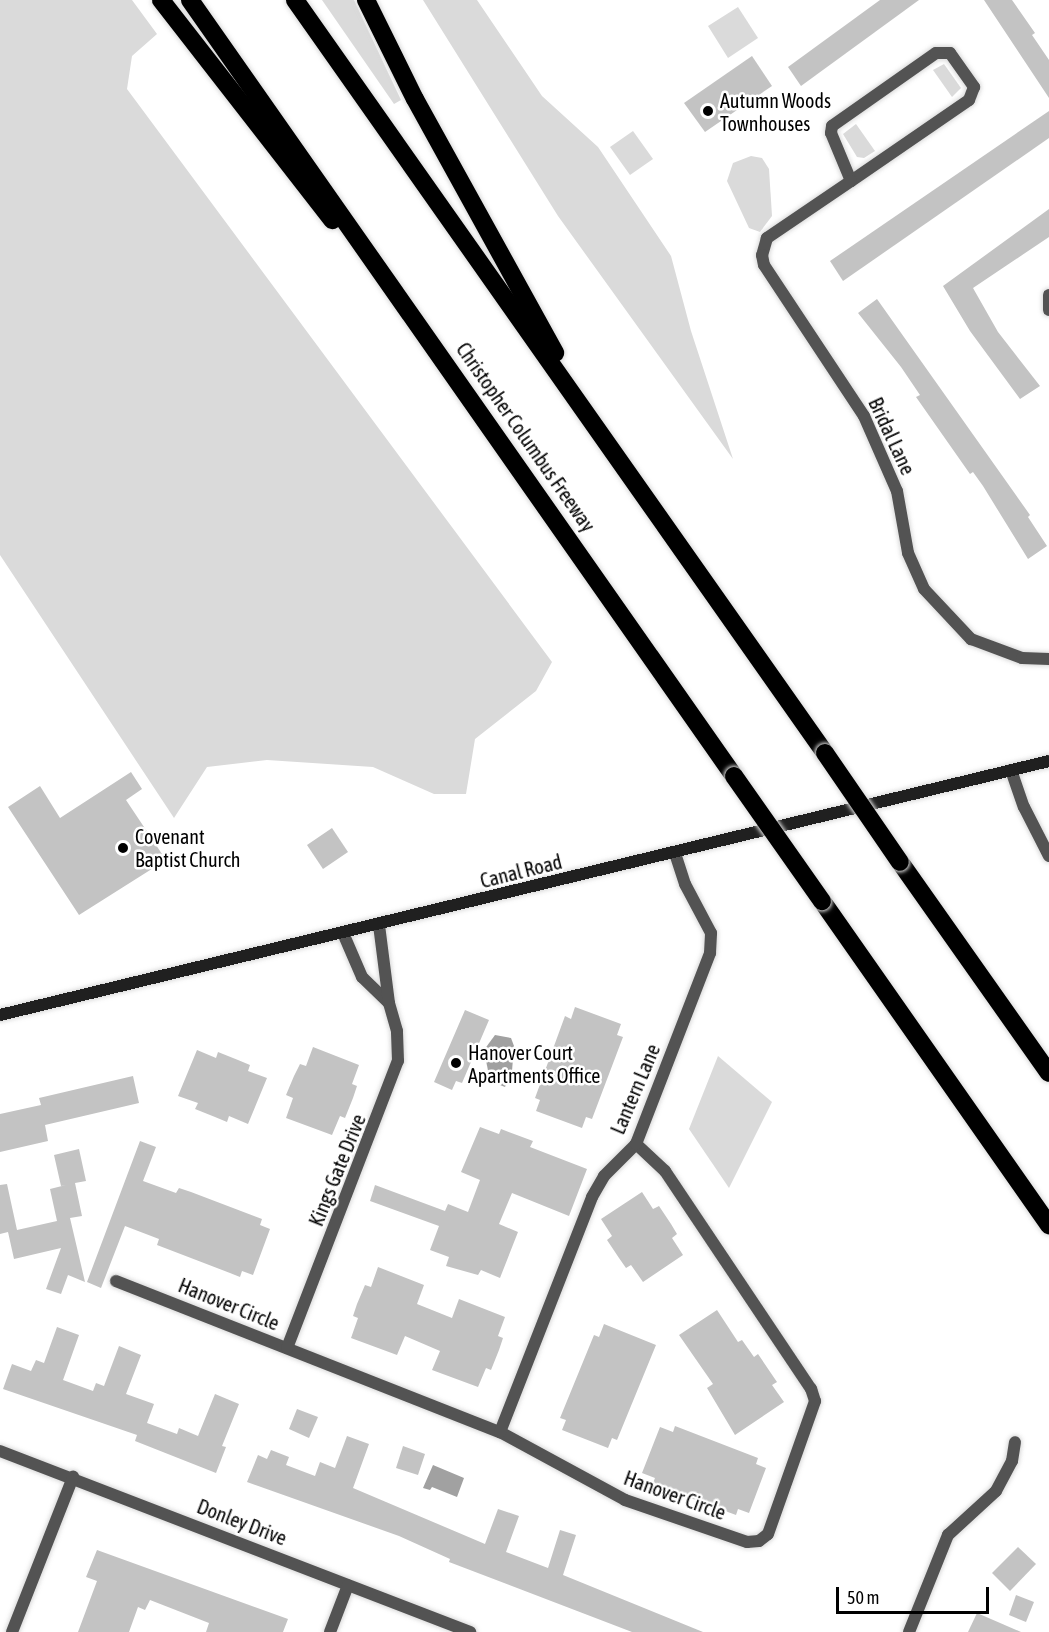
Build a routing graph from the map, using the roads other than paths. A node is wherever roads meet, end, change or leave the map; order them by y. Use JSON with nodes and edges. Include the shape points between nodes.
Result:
{"nodes":[{"id":1,"x":161,"y":0,"type":"edge"},
{"id":2,"x":190,"y":0,"type":"edge"},
{"id":3,"x":295,"y":0,"type":"edge"},
{"id":4,"x":366,"y":0,"type":"edge"},
{"id":5,"x":851,"y":181,"type":"junction"},
{"id":6,"x":1049,"y":295,"type":"edge"},
{"id":7,"x":1049,"y":310,"type":"edge"},
{"id":8,"x":488,"y":421,"type":"junction"},
{"id":9,"x":600,"y":435,"type":"junction"},
{"id":10,"x":1049,"y":660,"type":"edge"},
{"id":11,"x":1049,"y":761,"type":"edge"},
{"id":12,"x":1011,"y":770,"type":"junction"},
{"id":13,"x":675,"y":853,"type":"junction"},
{"id":14,"x":1049,"y":856,"type":"edge"},
{"id":15,"x":379,"y":925,"type":"junction"},
{"id":16,"x":343,"y":933,"type":"junction"},
{"id":17,"x":389,"y":1002,"type":"junction"},
{"id":18,"x":0,"y":1015,"type":"edge"},
{"id":19,"x":1049,"y":1073,"type":"edge"},
{"id":20,"x":636,"y":1144,"type":"junction"},
{"id":21,"x":1049,"y":1225,"type":"edge"},
{"id":22,"x":116,"y":1281,"type":"dead end"},
{"id":23,"x":286,"y":1348,"type":"junction"},
{"id":24,"x":500,"y":1432,"type":"junction"},
{"id":25,"x":1016,"y":1442,"type":"dead end"},
{"id":26,"x":0,"y":1451,"type":"edge"},
{"id":27,"x":73,"y":1477,"type":"junction"},
{"id":28,"x":348,"y":1585,"type":"junction"},
{"id":29,"x":12,"y":1632,"type":"edge"},
{"id":30,"x":330,"y":1632,"type":"edge"},
{"id":31,"x":470,"y":1632,"type":"edge"},
{"id":32,"x":909,"y":1632,"type":"edge"}],
"edges":[{"from":1,"to":8,"type":"highway"},
{"from":2,"to":8,"type":"highway","name":"Christopher Columbus Freeway"},
{"from":3,"to":9,"type":"highway"},
{"from":4,"to":9,"type":"highway","via":[[415,99]]},
{"from":5,"to":5,"type":"street","name":"Bridal Lane","via":[[972,96],[972,83],[950,53],[936,53],[832,126],[831,133]]},
{"from":5,"to":10,"type":"street","name":"Bridal Lane","via":[[767,238],[764,265],[864,416],[897,491],[908,553],[924,589],[971,639],[1022,658]]},
{"from":6,"to":7,"type":"street"},
{"from":8,"to":21,"type":"highway","name":"Christopher Columbus Freeway","bridge":true},
{"from":9,"to":19,"type":"highway","bridge":true},
{"from":11,"to":12,"type":"street","name":"Canal Road"},
{"from":12,"to":13,"type":"street","name":"Canal Road"},
{"from":12,"to":14,"type":"street","via":[[1024,807]]},
{"from":13,"to":15,"type":"street","name":"Canal Road"},
{"from":13,"to":20,"type":"street","name":"Lantern Lane","via":[[712,943]]},
{"from":15,"to":16,"type":"street","name":"Canal Road"},
{"from":15,"to":17,"type":"street","name":"Kings Gate Drive"},
{"from":16,"to":17,"type":"street","via":[[362,977]]},
{"from":16,"to":18,"type":"street","name":"Canal Road"},
{"from":17,"to":23,"type":"street","name":"Kings Gate Drive","via":[[397,1031],[398,1061]]},
{"from":20,"to":24,"type":"street","name":"Lantern Lane","via":[[604,1176],[592,1197]]},
{"from":20,"to":24,"type":"street","name":"Hanover Circle","via":[[664,1171],[812,1389],[814,1413],[768,1534],[759,1541],[747,1542],[625,1500]]},
{"from":22,"to":23,"type":"street","name":"Hanover Circle"},
{"from":23,"to":24,"type":"street","name":"Hanover Circle"},
{"from":25,"to":32,"type":"street","via":[[1012,1461],[996,1491],[948,1535]]},
{"from":26,"to":27,"type":"street","name":"Donley Drive"},
{"from":27,"to":28,"type":"street","name":"Donley Drive"},
{"from":27,"to":29,"type":"street"},
{"from":28,"to":30,"type":"street"},
{"from":28,"to":31,"type":"street","name":"Donley Drive"}]}
